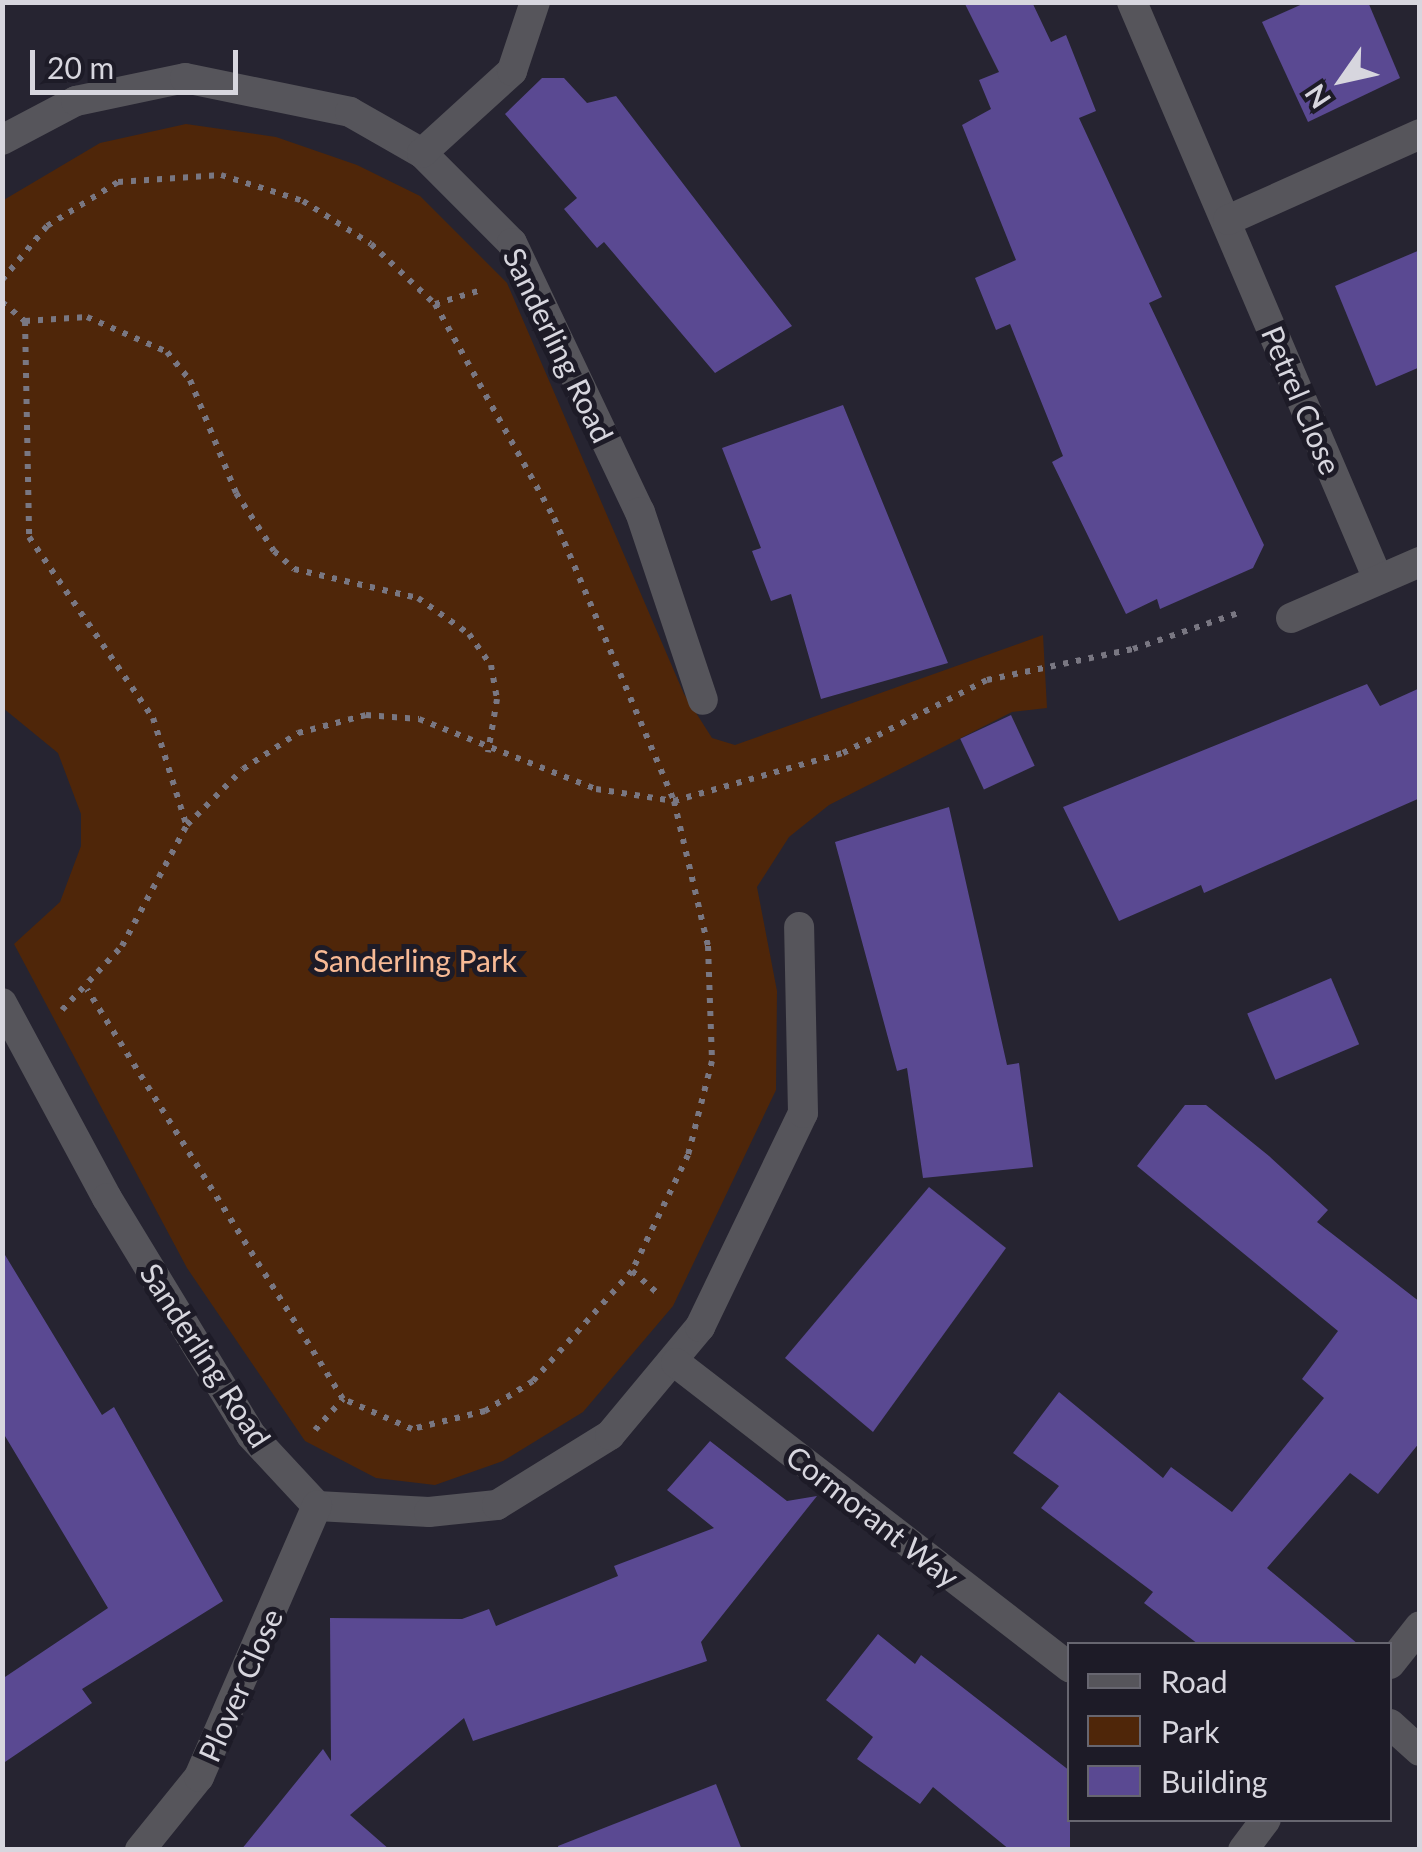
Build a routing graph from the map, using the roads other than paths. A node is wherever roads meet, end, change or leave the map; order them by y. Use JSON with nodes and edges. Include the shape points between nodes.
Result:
{"nodes":[{"id":1,"x":535,"y":2,"type":"edge"},
{"id":2,"x":1132,"y":2,"type":"edge"},
{"id":3,"x":1420,"y":134,"type":"edge"},
{"id":4,"x":2,"y":140,"type":"edge"},
{"id":5,"x":422,"y":153,"type":"junction"},
{"id":6,"x":1228,"y":220,"type":"junction"},
{"id":7,"x":1420,"y":562,"type":"edge"},
{"id":8,"x":1378,"y":580,"type":"junction"},
{"id":9,"x":1290,"y":618,"type":"road end"},
{"id":10,"x":704,"y":700,"type":"dead end"},
{"id":11,"x":799,"y":927,"type":"dead end"},
{"id":12,"x":2,"y":1003,"type":"edge"},
{"id":13,"x":676,"y":1364,"type":"junction"},
{"id":14,"x":317,"y":1506,"type":"junction"},
{"id":15,"x":1420,"y":1626,"type":"edge"},
{"id":16,"x":1392,"y":1661,"type":"edge"},
{"id":17,"x":1067,"y":1666,"type":"edge"},
{"id":18,"x":1392,"y":1726,"type":"edge"},
{"id":19,"x":1420,"y":1751,"type":"edge"},
{"id":20,"x":1264,"y":1822,"type":"edge"},
{"id":21,"x":140,"y":1850,"type":"edge"},
{"id":22,"x":1243,"y":1850,"type":"edge"}],
"edges":[{"from":1,"to":5,"type":"street","via":[[512,71]]},
{"from":2,"to":6,"type":"street","name":"Petrel Close"},
{"from":3,"to":6,"type":"street"},
{"from":4,"to":5,"type":"street","name":"Sanderling Road","via":[[76,102],[185,78],[350,112]]},
{"from":5,"to":10,"type":"street","name":"Sanderling Road","via":[[512,243],[640,512]]},
{"from":6,"to":8,"type":"street","name":"Petrel Close"},
{"from":7,"to":8,"type":"street"},
{"from":8,"to":9,"type":"street"},
{"from":11,"to":13,"type":"street","via":[[803,1113],[765,1181],[742,1246]]},
{"from":12,"to":14,"type":"street","name":"Sanderling Road","via":[[251,1435]]},
{"from":13,"to":14,"type":"street","via":[[610,1435],[497,1505],[361,1514]]},
{"from":13,"to":17,"type":"street","name":"Cormorant Way"},
{"from":14,"to":21,"type":"street","name":"Plover Close","via":[[199,1778]]},
{"from":15,"to":16,"type":"street"},
{"from":18,"to":19,"type":"street"},
{"from":20,"to":22,"type":"street"}]}
